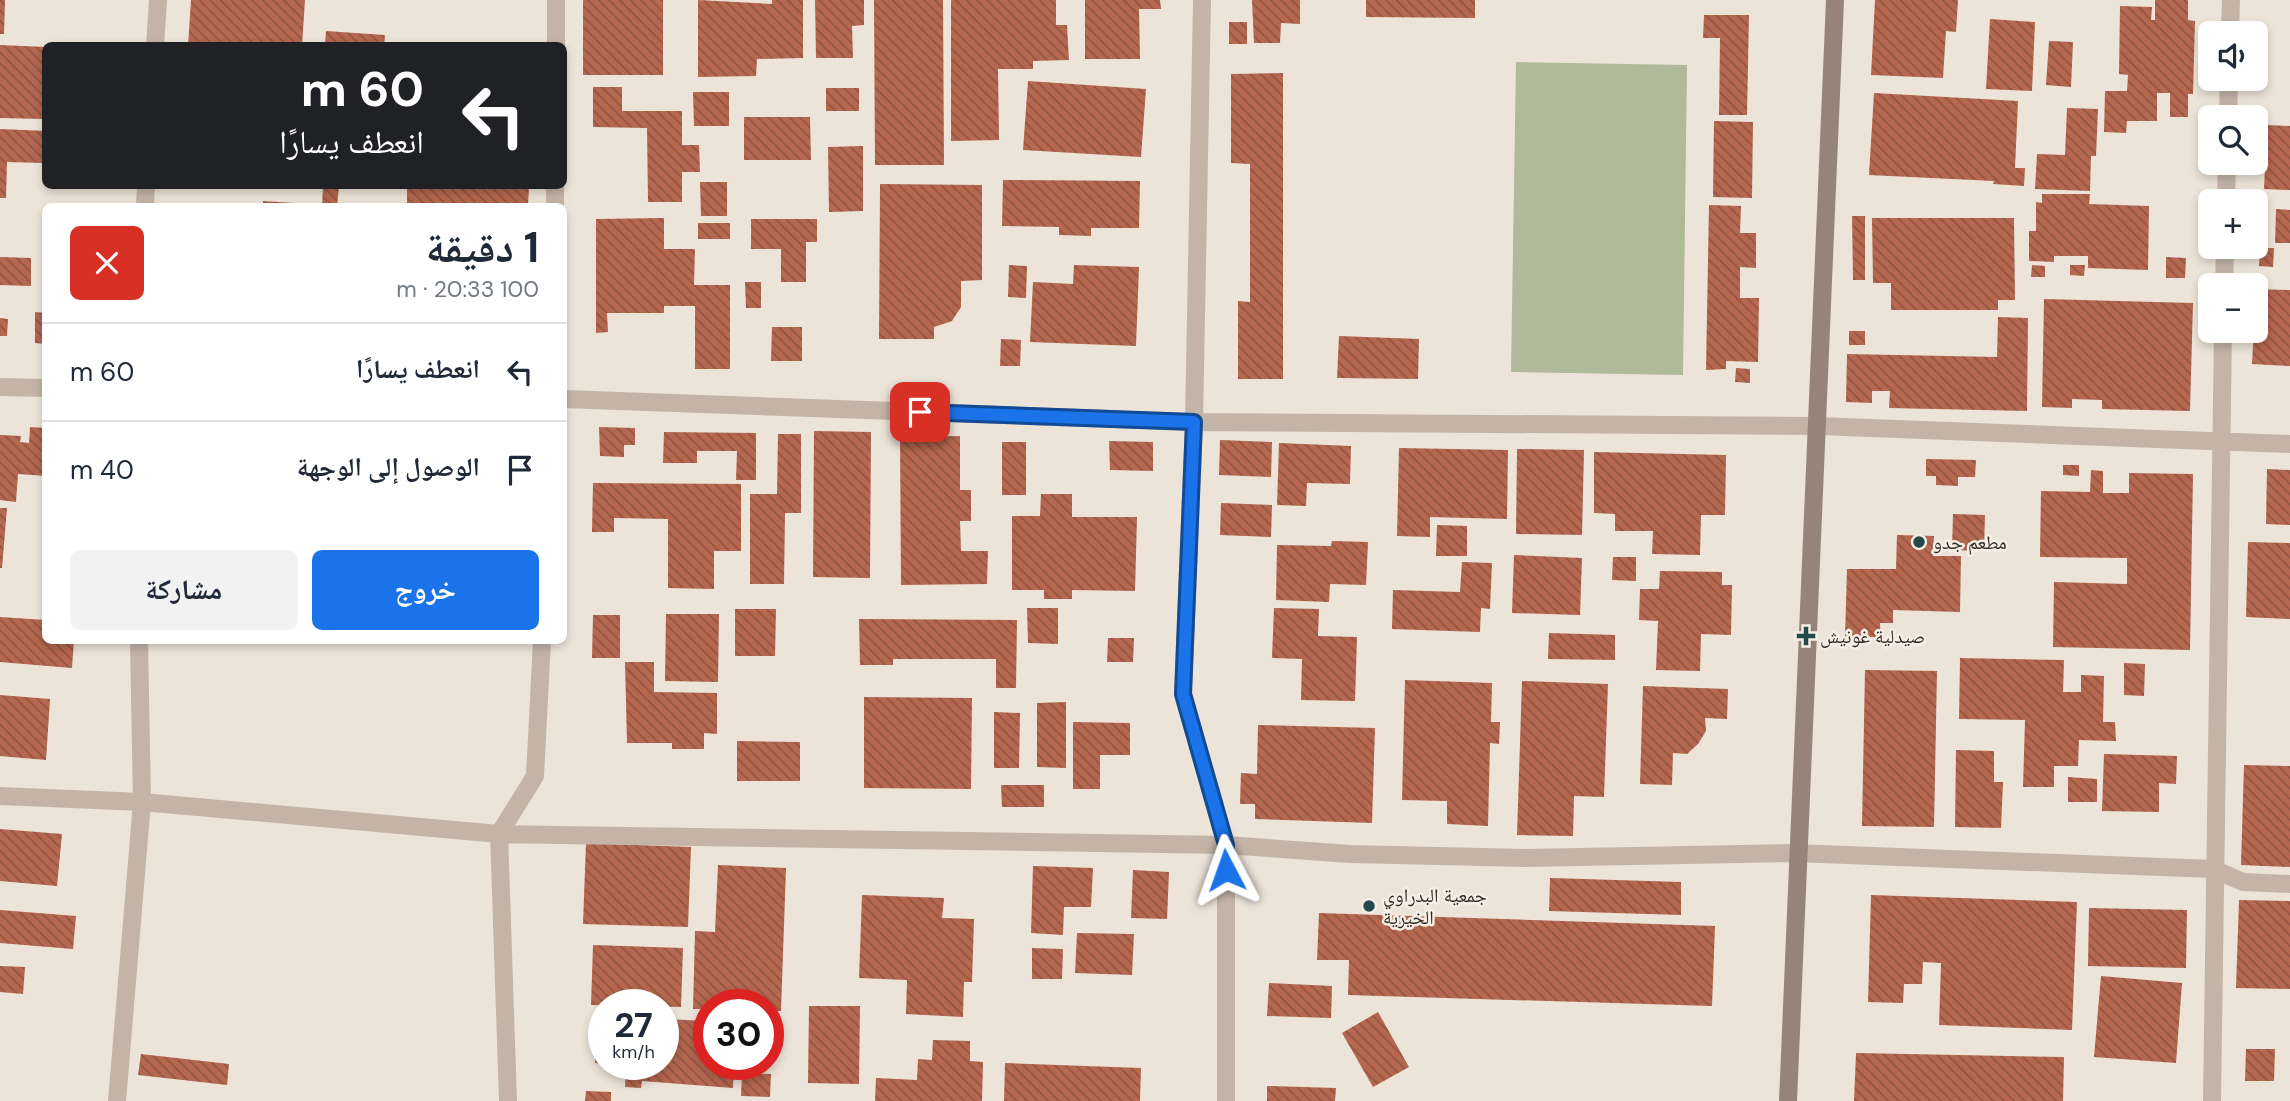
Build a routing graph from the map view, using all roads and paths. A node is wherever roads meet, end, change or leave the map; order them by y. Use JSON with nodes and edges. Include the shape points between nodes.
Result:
{"nodes":[{"id":1,"x":158,"y":0,"type":"edge"},
{"id":2,"x":556,"y":0,"type":"edge"},
{"id":3,"x":1202,"y":0,"type":"edge"},
{"id":4,"x":2231,"y":0,"type":"edge"},
{"id":5,"x":1833,"y":4,"type":"edge"},
{"id":6,"x":2230,"y":21,"type":"edge"},
{"id":7,"x":155,"y":42,"type":"edge"},
{"id":8,"x":556,"y":42,"type":"edge"},
{"id":9,"x":2223,"y":343,"type":"edge"},
{"id":10,"x":0,"y":387,"type":"edge"},
{"id":11,"x":42,"y":388,"type":"edge"},
{"id":12,"x":567,"y":399,"type":"edge"},
{"id":13,"x":1194,"y":422,"type":"junction"},
{"id":14,"x":1818,"y":426,"type":"junction"},
{"id":15,"x":2224,"y":443,"type":"junction"},
{"id":16,"x":2290,"y":444,"type":"edge"},
{"id":17,"x":139,"y":644,"type":"edge"},
{"id":18,"x":542,"y":644,"type":"edge"},
{"id":19,"x":0,"y":796,"type":"edge"},
{"id":20,"x":142,"y":803,"type":"junction"},
{"id":21,"x":499,"y":834,"type":"junction"},
{"id":22,"x":1226,"y":845,"type":"junction"},
{"id":23,"x":1797,"y":853,"type":"junction"},
{"id":24,"x":2213,"y":869,"type":"junction"},
{"id":25,"x":2290,"y":884,"type":"edge"},
{"id":26,"x":117,"y":1101,"type":"edge"},
{"id":27,"x":508,"y":1101,"type":"edge"},
{"id":28,"x":1226,"y":1101,"type":"edge"},
{"id":29,"x":1788,"y":1101,"type":"edge"},
{"id":30,"x":2212,"y":1101,"type":"edge"}],
"edges":[{"from":1,"to":7,"type":"street"},
{"from":2,"to":8,"type":"street"},
{"from":3,"to":13,"type":"street"},
{"from":4,"to":6,"type":"street"},
{"from":5,"to":14,"type":"main road"},
{"from":9,"to":15,"type":"street"},
{"from":10,"to":11,"type":"street"},
{"from":12,"to":13,"type":"street"},
{"from":13,"to":14,"type":"street"},
{"from":13,"to":22,"type":"street","via":[[1183,694]]},
{"from":14,"to":15,"type":"street"},
{"from":14,"to":23,"type":"main road"},
{"from":15,"to":16,"type":"street"},
{"from":15,"to":24,"type":"street"},
{"from":17,"to":20,"type":"street"},
{"from":18,"to":21,"type":"street","via":[[535,776]]},
{"from":19,"to":20,"type":"street"},
{"from":20,"to":21,"type":"street"},
{"from":20,"to":26,"type":"street"},
{"from":21,"to":22,"type":"street"},
{"from":21,"to":27,"type":"street"},
{"from":22,"to":23,"type":"street","via":[[1350,854],[1526,858]]},
{"from":22,"to":28,"type":"street"},
{"from":23,"to":24,"type":"street"},
{"from":23,"to":29,"type":"main road"},
{"from":24,"to":25,"type":"street","via":[[2243,882]]},
{"from":24,"to":30,"type":"street"}]}
